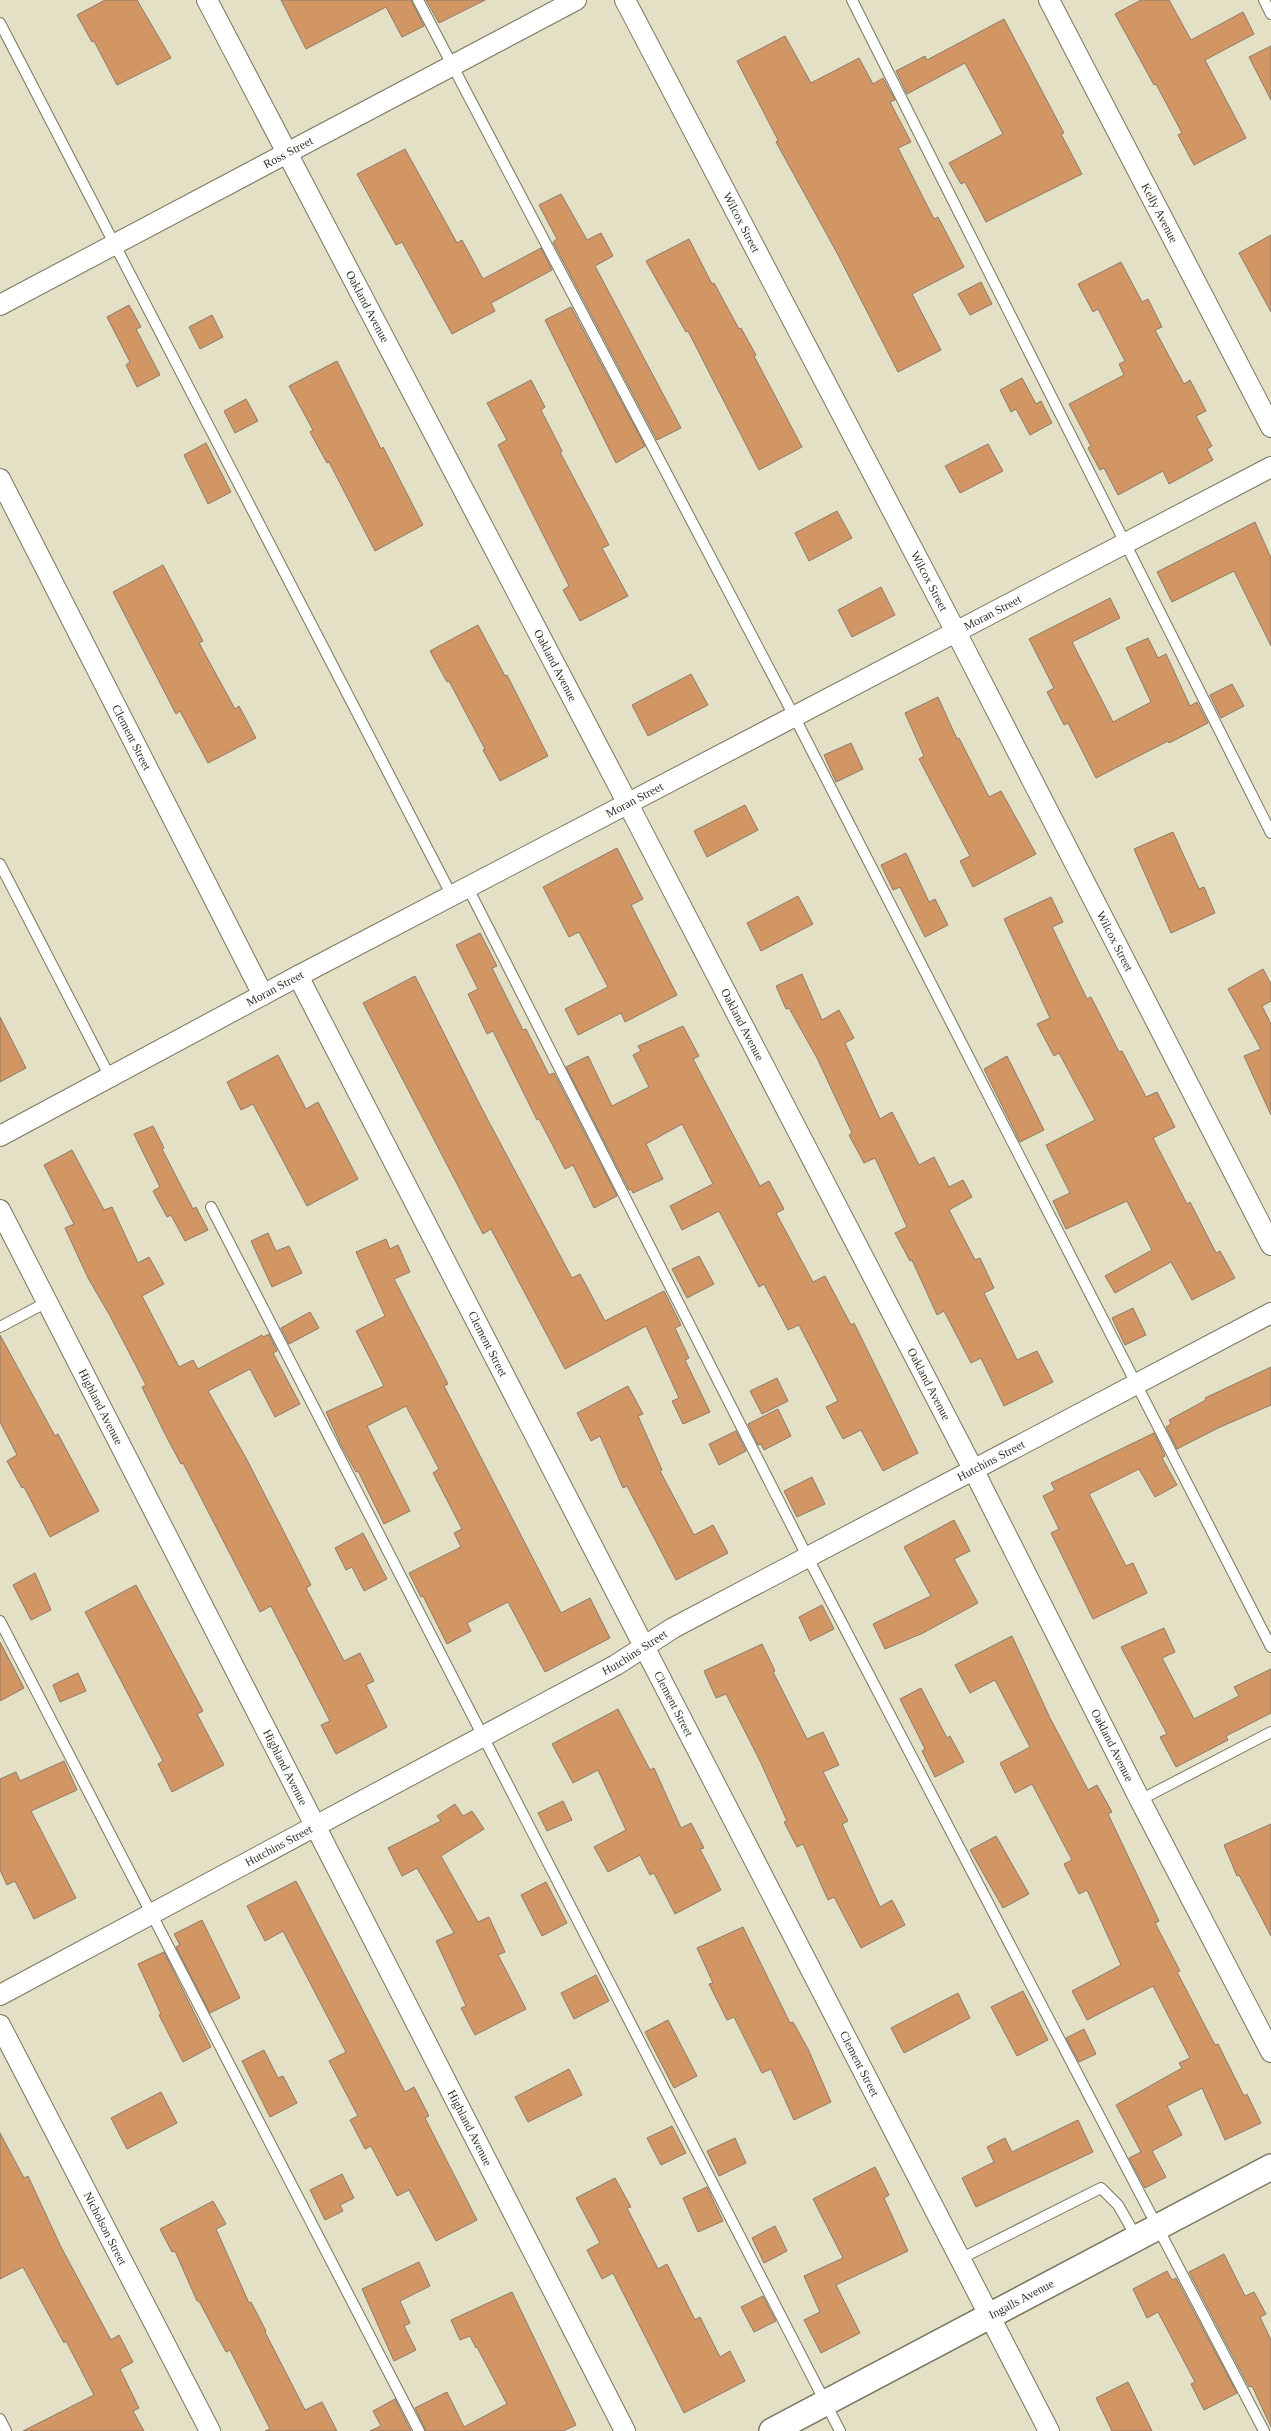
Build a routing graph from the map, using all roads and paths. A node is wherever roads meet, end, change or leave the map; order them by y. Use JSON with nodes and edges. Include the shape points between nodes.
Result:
{"nodes":[{"id":1,"x":208,"y":0,"type":"edge"},
{"id":2,"x":418,"y":0,"type":"edge"},
{"id":3,"x":576,"y":0,"type":"edge"},
{"id":4,"x":625,"y":0,"type":"edge"},
{"id":5,"x":852,"y":0,"type":"edge"},
{"id":6,"x":1049,"y":0,"type":"edge"},
{"id":7,"x":1264,"y":0,"type":"edge"},
{"id":8,"x":1271,"y":14,"type":"edge"},
{"id":9,"x":0,"y":23,"type":"edge"},
{"id":10,"x":452,"y":66,"type":"junction"},
{"id":11,"x":286,"y":154,"type":"junction"},
{"id":12,"x":114,"y":244,"type":"junction"},
{"id":13,"x":0,"y":305,"type":"edge"},
{"id":14,"x":1271,"y":427,"type":"edge"},
{"id":15,"x":1271,"y":467,"type":"edge"},
{"id":16,"x":0,"y":479,"type":"edge"},
{"id":17,"x":1124,"y":544,"type":"junction"},
{"id":18,"x":956,"y":632,"type":"junction"},
{"id":19,"x":794,"y":716,"type":"junction"},
{"id":20,"x":628,"y":804,"type":"junction"},
{"id":21,"x":1271,"y":833,"type":"edge"},
{"id":22,"x":0,"y":864,"type":"edge"},
{"id":23,"x":460,"y":892,"type":"junction"},
{"id":24,"x":298,"y":976,"type":"junction"},
{"id":25,"x":263,"y":995,"type":"junction"},
{"id":26,"x":110,"y":1077,"type":"junction"},
{"id":27,"x":0,"y":1136,"type":"edge"},
{"id":28,"x":211,"y":1207,"type":"dead end"},
{"id":29,"x":0,"y":1210,"type":"edge"},
{"id":30,"x":1271,"y":1246,"type":"edge"},
{"id":31,"x":47,"y":1302,"type":"junction"},
{"id":32,"x":1271,"y":1313,"type":"edge"},
{"id":33,"x":0,"y":1327,"type":"edge"},
{"id":34,"x":1137,"y":1384,"type":"junction"},
{"id":35,"x":973,"y":1469,"type":"junction"},
{"id":36,"x":808,"y":1556,"type":"junction"},
{"id":37,"x":0,"y":1621,"type":"edge"},
{"id":38,"x":644,"y":1646,"type":"junction"},
{"id":39,"x":1271,"y":1647,"type":"edge"},
{"id":40,"x":1271,"y":1732,"type":"edge"},
{"id":41,"x":484,"y":1736,"type":"junction"},
{"id":42,"x":1140,"y":1800,"type":"junction"},
{"id":43,"x":315,"y":1826,"type":"junction"},
{"id":44,"x":153,"y":1913,"type":"junction"},
{"id":45,"x":0,"y":1995,"type":"edge"},
{"id":46,"x":0,"y":2025,"type":"edge"},
{"id":47,"x":1271,"y":2052,"type":"edge"},
{"id":48,"x":1271,"y":2167,"type":"edge"},
{"id":49,"x":1147,"y":2233,"type":"junction"},
{"id":50,"x":960,"y":2259,"type":"junction"},
{"id":51,"x":990,"y":2316,"type":"junction"},
{"id":52,"x":825,"y":2403,"type":"junction"},
{"id":53,"x":0,"y":2419,"type":"edge"},
{"id":54,"x":6,"y":2431,"type":"edge"},
{"id":55,"x":210,"y":2431,"type":"edge"},
{"id":56,"x":419,"y":2431,"type":"edge"},
{"id":57,"x":625,"y":2431,"type":"edge"},
{"id":58,"x":772,"y":2431,"type":"edge"},
{"id":59,"x":840,"y":2431,"type":"edge"},
{"id":60,"x":1049,"y":2431,"type":"edge"},
{"id":61,"x":1264,"y":2431,"type":"edge"}],
"edges":[{"from":1,"to":11,"type":"street","name":"Oakland Avenue"},
{"from":2,"to":10,"type":"lane"},
{"from":3,"to":10,"type":"street","name":"Ross Street"},
{"from":4,"to":18,"type":"street","name":"Wilcox Street"},
{"from":5,"to":17,"type":"lane"},
{"from":6,"to":14,"type":"street","name":"Kelly Avenue"},
{"from":7,"to":8,"type":"lane"},
{"from":9,"to":12,"type":"lane"},
{"from":10,"to":11,"type":"street","name":"Ross Street"},
{"from":10,"to":19,"type":"lane"},
{"from":11,"to":12,"type":"street","name":"Ross Street"},
{"from":11,"to":20,"type":"street","name":"Oakland Avenue"},
{"from":12,"to":13,"type":"street","name":"Ross Street"},
{"from":12,"to":23,"type":"lane"},
{"from":15,"to":17,"type":"street","name":"Moran Street"},
{"from":16,"to":25,"type":"street","name":"Clement Street"},
{"from":17,"to":18,"type":"street","name":"Moran Street"},
{"from":17,"to":21,"type":"lane"},
{"from":18,"to":19,"type":"street","name":"Moran Street"},
{"from":18,"to":30,"type":"street","name":"Wilcox Street"},
{"from":19,"to":20,"type":"street","name":"Moran Street"},
{"from":19,"to":34,"type":"lane"},
{"from":20,"to":23,"type":"street","name":"Moran Street"},
{"from":20,"to":35,"type":"street","name":"Oakland Avenue"},
{"from":22,"to":26,"type":"lane"},
{"from":23,"to":24,"type":"street","name":"Moran Street"},
{"from":23,"to":36,"type":"lane"},
{"from":24,"to":25,"type":"street","name":"Moran Street"},
{"from":24,"to":38,"type":"street","name":"Clement Street"},
{"from":25,"to":26,"type":"street","name":"Moran Street"},
{"from":26,"to":27,"type":"street","name":"Moran Street"},
{"from":28,"to":41,"type":"lane"},
{"from":29,"to":31,"type":"street","name":"Highland Avenue"},
{"from":31,"to":33,"type":"lane"},
{"from":31,"to":43,"type":"street","name":"Highland Avenue"},
{"from":32,"to":34,"type":"street","name":"Hutchins Street"},
{"from":34,"to":35,"type":"street","name":"Hutchins Street"},
{"from":34,"to":39,"type":"lane"},
{"from":35,"to":36,"type":"street","name":"Hutchins Street"},
{"from":35,"to":42,"type":"street","name":"Oakland Avenue"},
{"from":36,"to":38,"type":"street","name":"Hutchins Street"},
{"from":36,"to":49,"type":"lane"},
{"from":37,"to":44,"type":"lane"},
{"from":38,"to":41,"type":"street","name":"Hutchins Street","via":[[616,1665]]},
{"from":38,"to":50,"type":"street","name":"Clement Street"},
{"from":40,"to":42,"type":"lane"},
{"from":41,"to":43,"type":"street","name":"Hutchins Street"},
{"from":41,"to":52,"type":"lane"},
{"from":42,"to":47,"type":"street","name":"Oakland Avenue"},
{"from":43,"to":44,"type":"street","name":"Hutchins Street"},
{"from":43,"to":57,"type":"street","name":"Highland Avenue"},
{"from":44,"to":45,"type":"street","name":"Hutchins Street"},
{"from":44,"to":56,"type":"lane"},
{"from":46,"to":55,"type":"street","name":"Nicholson Street"},
{"from":48,"to":49,"type":"street","name":"Ingalls Avenue"},
{"from":49,"to":50,"type":"lane","via":[[1101,2188]]},
{"from":49,"to":51,"type":"street","name":"Ingalls Avenue"},
{"from":49,"to":61,"type":"lane"},
{"from":50,"to":51,"type":"street","name":"Clement Street"},
{"from":51,"to":52,"type":"street","name":"Ingalls Avenue"},
{"from":51,"to":60,"type":"street","name":"Clement Street"},
{"from":52,"to":58,"type":"street","name":"Ingalls Avenue"},
{"from":52,"to":59,"type":"lane"},
{"from":53,"to":54,"type":"lane"}]}
